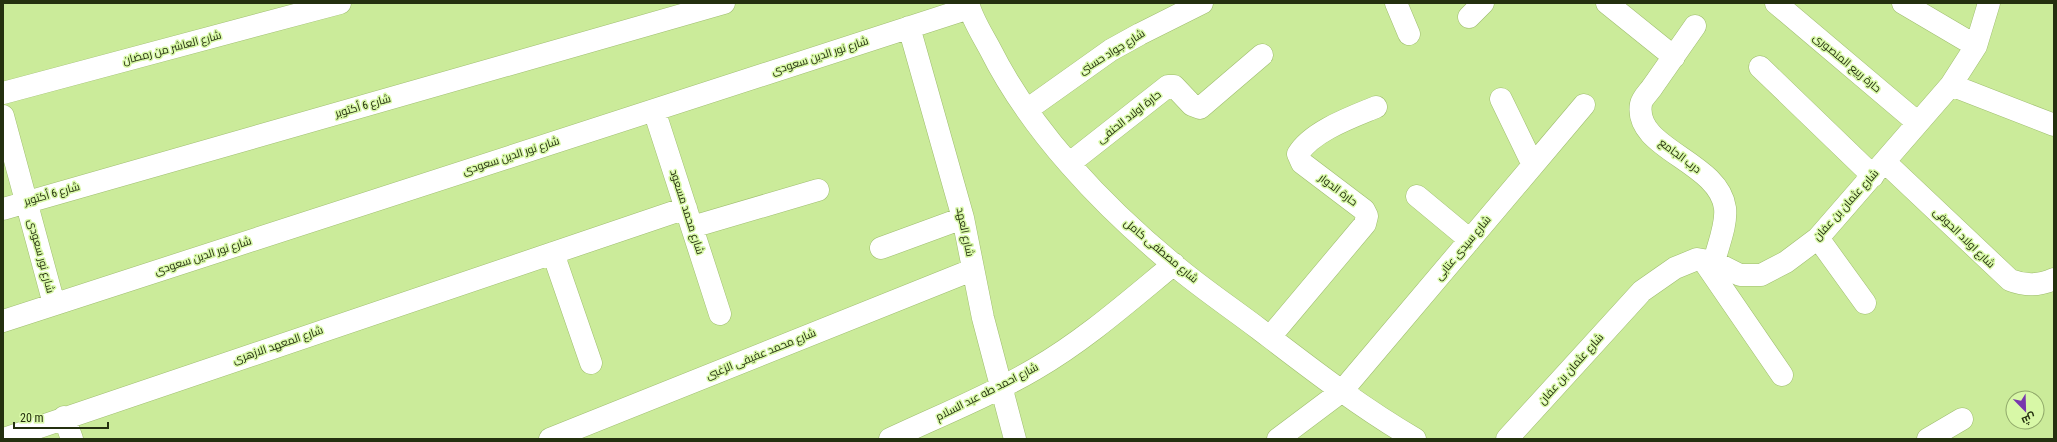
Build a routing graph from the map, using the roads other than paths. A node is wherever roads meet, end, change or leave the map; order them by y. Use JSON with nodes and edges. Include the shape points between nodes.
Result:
{"nodes":[{"id":1,"x":340,"y":3,"type":"edge"},
{"id":2,"x":724,"y":3,"type":"edge"},
{"id":3,"x":1202,"y":3,"type":"edge"},
{"id":4,"x":1396,"y":3,"type":"edge"},
{"id":5,"x":1607,"y":3,"type":"edge"},
{"id":6,"x":1776,"y":3,"type":"edge"},
{"id":7,"x":1903,"y":3,"type":"edge"},
{"id":8,"x":1989,"y":3,"type":"edge"},
{"id":9,"x":968,"y":5,"type":"edge"},
{"id":10,"x":1695,"y":26,"type":"dead end"},
{"id":11,"x":908,"y":27,"type":"junction"},
{"id":12,"x":1409,"y":34,"type":"dead end"},
{"id":13,"x":1976,"y":46,"type":"junction"},
{"id":14,"x":1262,"y":55,"type":"dead end"},
{"id":15,"x":1674,"y":57,"type":"junction"},
{"id":16,"x":1760,"y":67,"type":"dead end"},
{"id":17,"x":1951,"y":85,"type":"junction"},
{"id":18,"x":3,"y":93,"type":"edge"},
{"id":19,"x":1501,"y":99,"type":"dead end"},
{"id":20,"x":1584,"y":105,"type":"dead end"},
{"id":21,"x":1376,"y":107,"type":"dead end"},
{"id":22,"x":1028,"y":109,"type":"junction"},
{"id":23,"x":654,"y":110,"type":"junction"},
{"id":24,"x":3,"y":116,"type":"edge"},
{"id":25,"x":1918,"y":123,"type":"junction"},
{"id":26,"x":2054,"y":125,"type":"edge"},
{"id":27,"x":1070,"y":163,"type":"junction"},
{"id":28,"x":1533,"y":165,"type":"junction"},
{"id":29,"x":1879,"y":169,"type":"junction"},
{"id":30,"x":818,"y":190,"type":"dead end"},
{"id":31,"x":1417,"y":196,"type":"dead end"},
{"id":32,"x":26,"y":202,"type":"junction"},
{"id":33,"x":3,"y":209,"type":"edge"},
{"id":34,"x":689,"y":218,"type":"junction"},
{"id":35,"x":963,"y":218,"type":"junction"},
{"id":36,"x":1818,"y":238,"type":"junction"},
{"id":37,"x":1470,"y":240,"type":"junction"},
{"id":38,"x":881,"y":248,"type":"dead end"},
{"id":39,"x":553,"y":253,"type":"junction"},
{"id":40,"x":1709,"y":261,"type":"junction"},
{"id":41,"x":1174,"y":264,"type":"junction"},
{"id":42,"x":972,"y":270,"type":"junction"},
{"id":43,"x":2054,"y":279,"type":"edge"},
{"id":44,"x":1865,"y":303,"type":"dead end"},
{"id":45,"x":54,"y":304,"type":"junction"},
{"id":46,"x":720,"y":314,"type":"dead end"},
{"id":47,"x":3,"y":321,"type":"edge"},
{"id":48,"x":1270,"y":338,"type":"junction"},
{"id":49,"x":591,"y":363,"type":"dead end"},
{"id":50,"x":1782,"y":375,"type":"dead end"},
{"id":51,"x":1001,"y":387,"type":"junction"},
{"id":52,"x":1342,"y":391,"type":"junction"},
{"id":53,"x":64,"y":417,"type":"junction"},
{"id":54,"x":1962,"y":419,"type":"dead end"},
{"id":55,"x":4,"y":439,"type":"edge"},
{"id":56,"x":72,"y":439,"type":"edge"},
{"id":57,"x":550,"y":439,"type":"edge"},
{"id":58,"x":890,"y":439,"type":"edge"},
{"id":59,"x":1015,"y":439,"type":"edge"},
{"id":60,"x":1278,"y":439,"type":"edge"},
{"id":61,"x":1415,"y":439,"type":"edge"},
{"id":62,"x":1508,"y":439,"type":"edge"},
{"id":63,"x":1928,"y":439,"type":"edge"}],
"edges":[{"from":1,"to":18,"type":"street","name":"شارع العاشر من رمضان"},
{"from":2,"to":32,"type":"street","name":"شارع 6 أكتوبر"},
{"from":3,"to":22,"type":"street","name":"شارع جواد حسنى","via":[[1111,50]]},
{"from":4,"to":12,"type":"street"},
{"from":5,"to":15,"type":"street"},
{"from":6,"to":25,"type":"street","name":"حارة ربيع المنصورى"},
{"from":7,"to":13,"type":"street"},
{"from":8,"to":13,"type":"street","name":"شارع عثمان بن عفان"},
{"from":9,"to":11,"type":"street","name":"شارع نور الدين سعودى"},
{"from":9,"to":22,"type":"street","name":"شارع مصطفى كامل","via":[[1000,69]]},
{"from":10,"to":15,"type":"street","name":"درب الجامع"},
{"from":11,"to":23,"type":"street","name":"شارع نور الدين سعودى"},
{"from":11,"to":35,"type":"street","name":"شارع العهد"},
{"from":13,"to":17,"type":"street","name":"شارع عثمان بن عفان"},
{"from":14,"to":27,"type":"street","name":"حارة اولاد الحنفى","via":[[1200,108],[1192,105],[1174,86],[1168,86]]},
{"from":15,"to":40,"type":"street","name":"درب الجامع","via":[[1641,102],[1641,120],[1650,134],[1711,180],[1719,190],[1725,208],[1724,221]]},
{"from":16,"to":29,"type":"street","name":"شارع اولاد الحوفى"},
{"from":17,"to":25,"type":"street","name":"شارع عثمان بن عفان"},
{"from":17,"to":26,"type":"street"},
{"from":19,"to":28,"type":"street"},
{"from":20,"to":28,"type":"street","name":"شارع سيدى عتابى"},
{"from":21,"to":48,"type":"street","name":"حارة الدوار","via":[[1318,135],[1298,154],[1302,162],[1364,210],[1367,216],[1365,224]]},
{"from":22,"to":27,"type":"street","name":"شارع مصطفى كامل"},
{"from":23,"to":34,"type":"street","name":"شارع محمد مسعود"},
{"from":23,"to":45,"type":"street","name":"شارع نور الدين سعودى"},
{"from":24,"to":32,"type":"street","name":"شارع نور سعودى"},
{"from":25,"to":29,"type":"street","name":"شارع عثمان بن عفان"},
{"from":27,"to":41,"type":"street","name":"شارع مصطفى كامل","via":[[1137,233]]},
{"from":28,"to":37,"type":"street","name":"شارع سيدى عتابى"},
{"from":29,"to":36,"type":"street","name":"شارع عثمان بن عفان"},
{"from":29,"to":43,"type":"street","name":"شارع اولاد الحوفى","via":[[2010,280],[2032,285]]},
{"from":30,"to":34,"type":"street","name":"شارع المعهد الازهرى"},
{"from":31,"to":37,"type":"street"},
{"from":32,"to":33,"type":"street","name":"شارع 6 أكتوبر"},
{"from":32,"to":45,"type":"street","name":"شارع نور سعودى"},
{"from":34,"to":39,"type":"street","name":"شارع المعهد الازهرى"},
{"from":34,"to":46,"type":"street","name":"شارع محمد مسعود"},
{"from":35,"to":38,"type":"street"},
{"from":35,"to":42,"type":"street","name":"شارع العهد"},
{"from":36,"to":40,"type":"street","name":"شارع عثمان بن عفان","via":[[1786,262],[1761,275],[1740,274]]},
{"from":36,"to":44,"type":"street"},
{"from":37,"to":52,"type":"street","name":"شارع سيدى عتابى"},
{"from":39,"to":49,"type":"street"},
{"from":39,"to":53,"type":"street","name":"شارع المعهد الازهرى"},
{"from":40,"to":50,"type":"street"},
{"from":40,"to":62,"type":"street","name":"شارع عثمان بن عفان","via":[[1697,259],[1675,268],[1642,291]]},
{"from":41,"to":48,"type":"street","name":"شارع مصطفى كامل"},
{"from":41,"to":51,"type":"street","name":"شارع احمد طه عبد السلام","via":[[1090,332],[1036,368]]},
{"from":42,"to":51,"type":"street","name":"شارع العهد"},
{"from":42,"to":57,"type":"street","name":"شارع محمد عفيفى الزغبى"},
{"from":45,"to":47,"type":"street","name":"شارع نور الدين سعودى"},
{"from":48,"to":52,"type":"street","name":"شارع مصطفى كامل"},
{"from":51,"to":58,"type":"street","name":"شارع احمد طه عبد السلام"},
{"from":51,"to":59,"type":"street","name":"شارع العهد"},
{"from":52,"to":60,"type":"street","name":"شارع سيدى عتابى"},
{"from":52,"to":61,"type":"street","name":"شارع مصطفى كامل"},
{"from":53,"to":55,"type":"street","name":"شارع المعهد الازهرى"},
{"from":53,"to":56,"type":"street"},
{"from":54,"to":63,"type":"street"}]}
